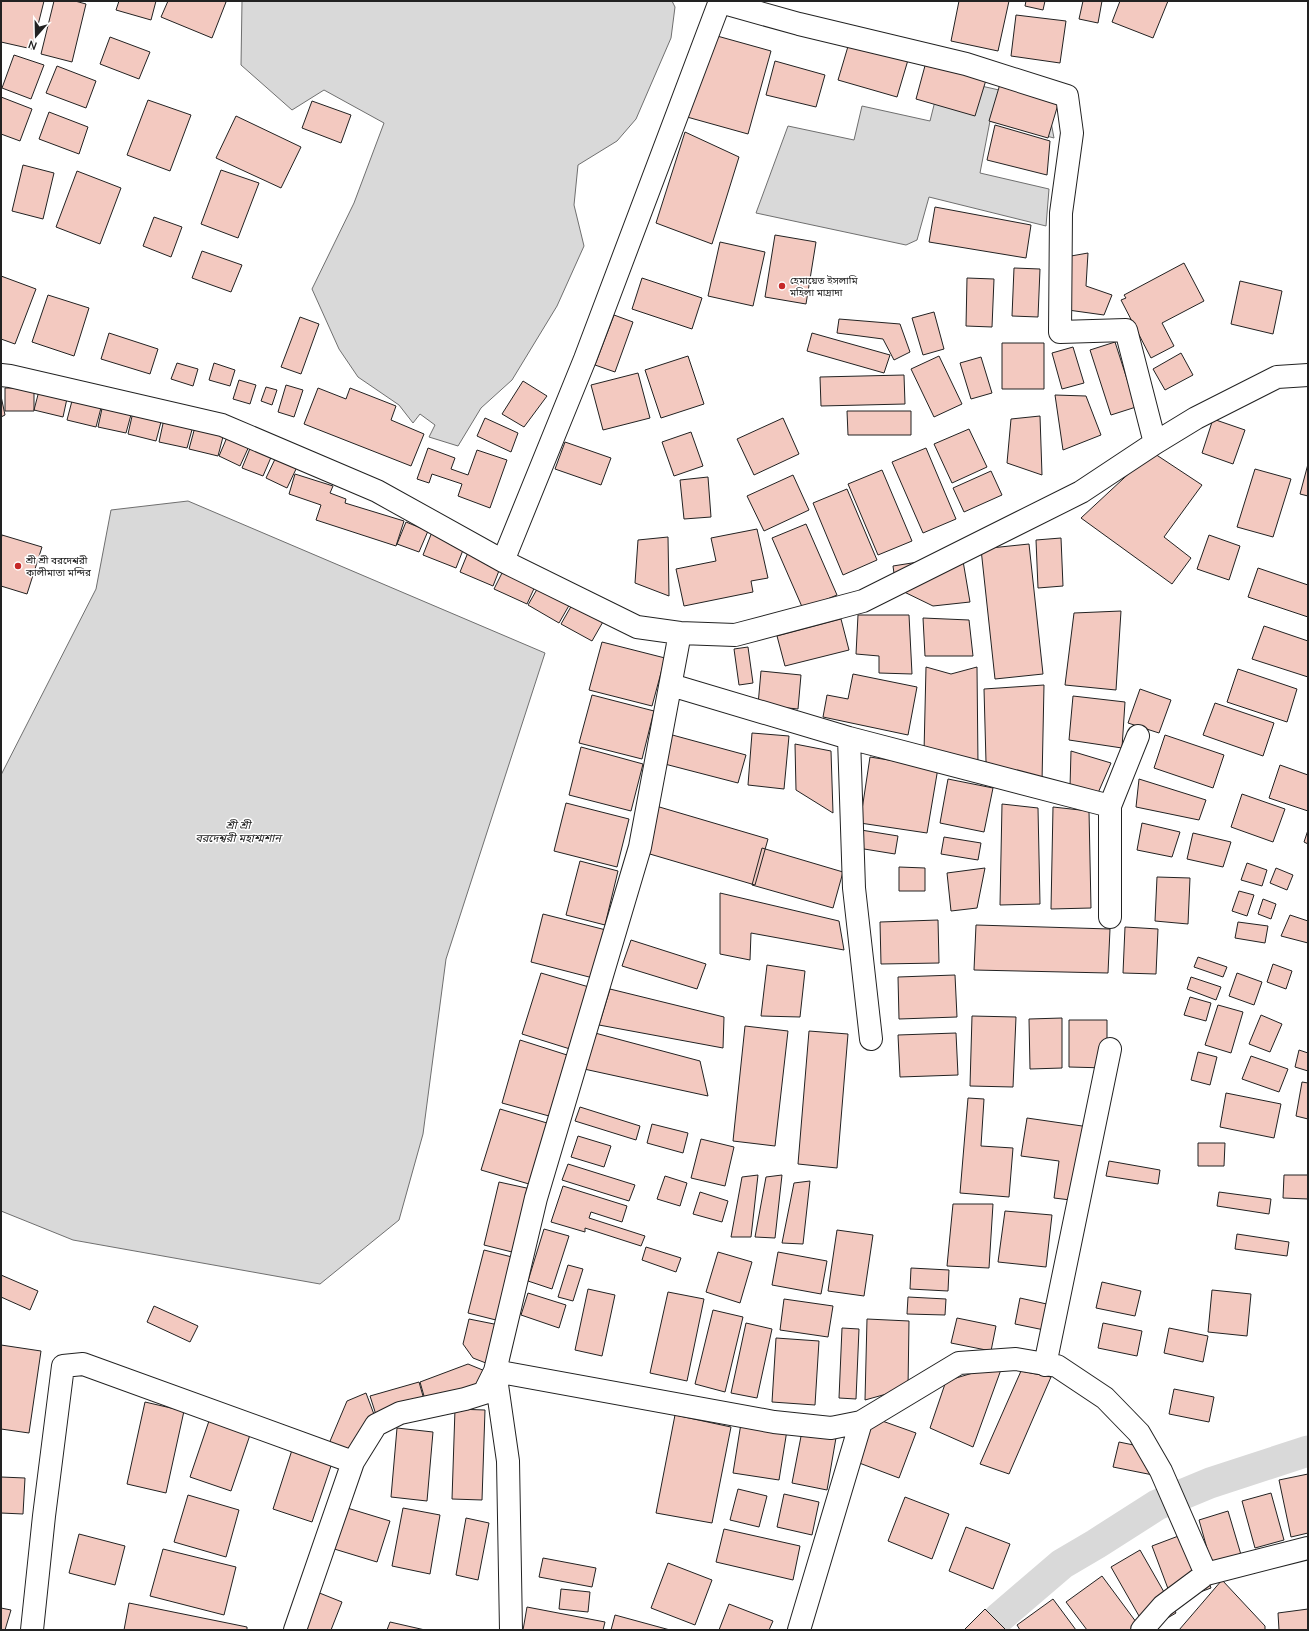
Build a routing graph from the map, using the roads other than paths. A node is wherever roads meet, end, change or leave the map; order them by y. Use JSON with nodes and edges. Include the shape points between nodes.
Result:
{"nodes":[{"id":1,"x":720,"y":1,"type":"edge"},
{"id":2,"x":1,"y":375,"type":"edge"},
{"id":3,"x":1308,"y":375,"type":"edge"},
{"id":4,"x":1154,"y":443,"type":"junction"},
{"id":5,"x":503,"y":561,"type":"junction"},
{"id":6,"x":680,"y":633,"type":"junction"},
{"id":7,"x":670,"y":685,"type":"junction"},
{"id":8,"x":1138,"y":736,"type":"dead end"},
{"id":9,"x":849,"y":738,"type":"junction"},
{"id":10,"x":1110,"y":806,"type":"junction"},
{"id":11,"x":1110,"y":917,"type":"dead end"},
{"id":12,"x":871,"y":1039,"type":"dead end"},
{"id":13,"x":1110,"y":1049,"type":"dead end"},
{"id":14,"x":1045,"y":1364,"type":"junction"},
{"id":15,"x":494,"y":1371,"type":"junction"},
{"id":16,"x":860,"y":1422,"type":"junction"},
{"id":17,"x":353,"y":1462,"type":"junction"},
{"id":18,"x":1308,"y":1548,"type":"edge"},
{"id":19,"x":1206,"y":1574,"type":"junction"},
{"id":20,"x":32,"y":1630,"type":"edge"},
{"id":21,"x":295,"y":1630,"type":"edge"},
{"id":22,"x":511,"y":1630,"type":"edge"},
{"id":23,"x":799,"y":1630,"type":"edge"},
{"id":24,"x":1142,"y":1630,"type":"edge"}],
"edges":[{"from":1,"to":4,"type":"street","via":[[799,24],[966,64],[1067,96],[1072,133],[1061,213],[1060,332],[1126,330]]},
{"from":1,"to":5,"type":"street","via":[[584,359]]},
{"from":2,"to":5,"type":"street","via":[[222,425],[377,491]]},
{"from":3,"to":4,"type":"street","via":[[1277,378],[1196,418]]},
{"from":4,"to":6,"type":"street","via":[[1081,492],[863,601],[735,634]]},
{"from":5,"to":6,"type":"street","via":[[637,627]]},
{"from":6,"to":7,"type":"street"},
{"from":7,"to":9,"type":"street"},
{"from":7,"to":15,"type":"street","via":[[640,847],[536,1198]]},
{"from":8,"to":10,"type":"street"},
{"from":9,"to":10,"type":"street"},
{"from":9,"to":12,"type":"street","via":[[854,888]]},
{"from":10,"to":11,"type":"street"},
{"from":13,"to":14,"type":"street"},
{"from":14,"to":16,"type":"street","via":[[1016,1359],[959,1363]]},
{"from":14,"to":19,"type":"street","via":[[1057,1366],[1105,1398],[1139,1432],[1161,1471]]},
{"from":15,"to":16,"type":"street","via":[[774,1422],[831,1428]]},
{"from":15,"to":17,"type":"street","via":[[484,1393],[400,1413],[376,1425]]},
{"from":15,"to":22,"type":"street","via":[[508,1461]]},
{"from":16,"to":23,"type":"street"},
{"from":17,"to":20,"type":"street","via":[[83,1364],[63,1366]]},
{"from":17,"to":21,"type":"street"},
{"from":18,"to":19,"type":"street"},
{"from":19,"to":24,"type":"street","via":[[1163,1606]]}]}
